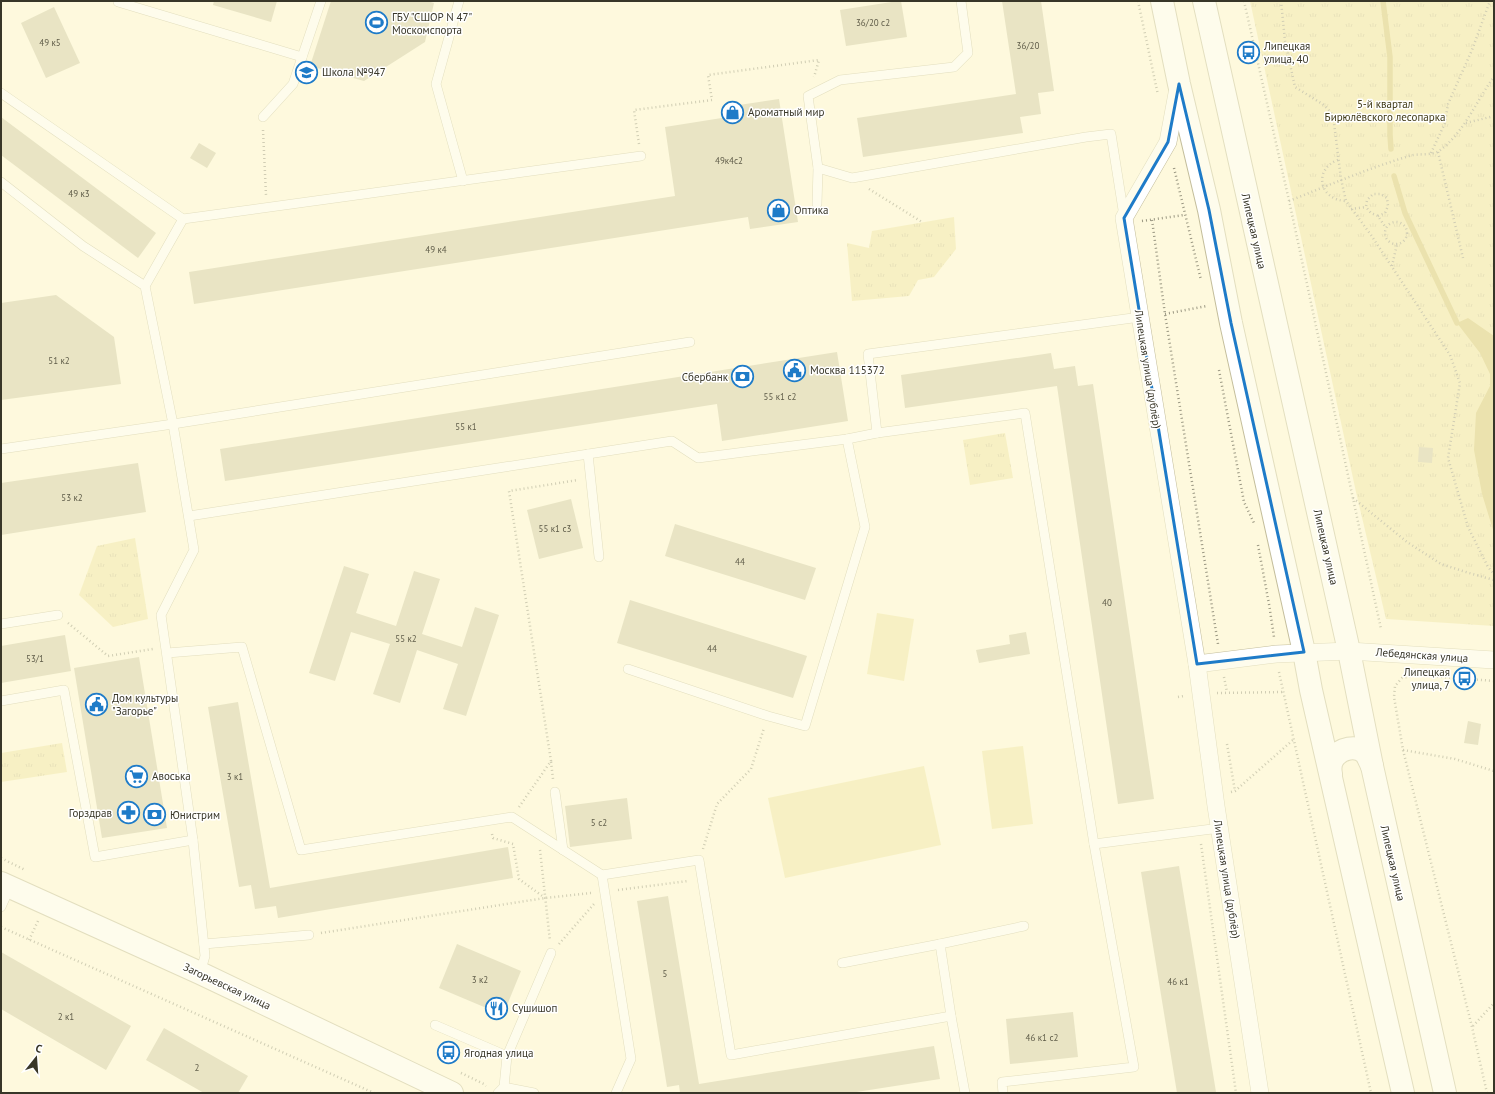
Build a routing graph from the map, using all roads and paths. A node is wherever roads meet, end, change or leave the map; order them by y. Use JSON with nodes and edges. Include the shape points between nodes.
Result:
{"nodes":[{"id":1,"x":321,"y":1,"type":"edge"},
{"id":2,"x":459,"y":1,"type":"edge"},
{"id":3,"x":961,"y":1,"type":"edge"},
{"id":4,"x":1162,"y":1,"type":"edge"},
{"id":5,"x":1204,"y":1,"type":"edge"},
{"id":6,"x":1244,"y":1,"type":"edge"},
{"id":7,"x":1281,"y":1,"type":"edge"},
{"id":8,"x":1490,"y":1,"type":"edge"},
{"id":9,"x":118,"y":2,"type":"dead end"},
{"id":10,"x":302,"y":57,"type":"junction"},
{"id":11,"x":1494,"y":78,"type":"edge"},
{"id":12,"x":1179,"y":84,"type":"junction"},
{"id":13,"x":1,"y":93,"type":"edge"},
{"id":14,"x":808,"y":96,"type":"junction"},
{"id":15,"x":1494,"y":116,"type":"edge"},
{"id":16,"x":263,"y":118,"type":"joint"},
{"id":17,"x":1465,"y":123,"type":"junction"},
{"id":18,"x":1438,"y":152,"type":"junction"},
{"id":19,"x":1431,"y":153,"type":"junction"},
{"id":20,"x":641,"y":156,"type":"joint"},
{"id":21,"x":1338,"y":160,"type":"junction"},
{"id":22,"x":818,"y":168,"type":"junction"},
{"id":23,"x":852,"y":178,"type":"junction"},
{"id":24,"x":1341,"y":179,"type":"junction"},
{"id":25,"x":463,"y":181,"type":"junction"},
{"id":26,"x":1,"y":182,"type":"edge"},
{"id":27,"x":1323,"y":186,"type":"junction"},
{"id":28,"x":1289,"y":201,"type":"junction"},
{"id":29,"x":1346,"y":201,"type":"junction"},
{"id":30,"x":817,"y":204,"type":"dead end"},
{"id":31,"x":1366,"y":207,"type":"junction"},
{"id":32,"x":266,"y":208,"type":"junction"},
{"id":33,"x":1351,"y":210,"type":"junction"},
{"id":34,"x":1184,"y":215,"type":"dead end"},
{"id":35,"x":1378,"y":216,"type":"junction"},
{"id":36,"x":1124,"y":218,"type":"junction"},
{"id":37,"x":183,"y":219,"type":"junction"},
{"id":38,"x":1152,"y":220,"type":"dead end"},
{"id":39,"x":922,"y":222,"type":"dead end"},
{"id":40,"x":1386,"y":228,"type":"junction"},
{"id":41,"x":1397,"y":244,"type":"junction"},
{"id":42,"x":1463,"y":258,"type":"dead end"},
{"id":43,"x":1392,"y":266,"type":"junction"},
{"id":44,"x":1202,"y":284,"type":"dead end"},
{"id":45,"x":146,"y":286,"type":"junction"},
{"id":46,"x":1205,"y":299,"type":"dead end"},
{"id":47,"x":1165,"y":314,"type":"junction"},
{"id":48,"x":1140,"y":317,"type":"junction"},
{"id":49,"x":690,"y":342,"type":"dead end"},
{"id":50,"x":1219,"y":369,"type":"dead end"},
{"id":51,"x":173,"y":424,"type":"junction"},
{"id":52,"x":877,"y":433,"type":"junction"},
{"id":53,"x":847,"y":439,"type":"junction"},
{"id":54,"x":1,"y":449,"type":"edge"},
{"id":55,"x":588,"y":454,"type":"junction"},
{"id":56,"x":590,"y":479,"type":"junction"},
{"id":57,"x":1353,"y":498,"type":"junction"},
{"id":58,"x":189,"y":516,"type":"junction"},
{"id":59,"x":1255,"y":530,"type":"dead end"},
{"id":60,"x":1257,"y":538,"type":"dead end"},
{"id":61,"x":599,"y":557,"type":"dead end"},
{"id":62,"x":1494,"y":574,"type":"edge"},
{"id":63,"x":1494,"y":580,"type":"edge"},
{"id":64,"x":58,"y":615,"type":"joint"},
{"id":65,"x":1,"y":624,"type":"edge"},
{"id":66,"x":1381,"y":629,"type":"dead end"},
{"id":67,"x":166,"y":650,"type":"junction"},
{"id":68,"x":1349,"y":651,"type":"junction"},
{"id":69,"x":1304,"y":652,"type":"junction"},
{"id":70,"x":1276,"y":654,"type":"junction"},
{"id":71,"x":1494,"y":660,"type":"edge"},
{"id":72,"x":1221,"y":661,"type":"junction"},
{"id":73,"x":1197,"y":664,"type":"junction"},
{"id":74,"x":628,"y":669,"type":"dead end"},
{"id":75,"x":1494,"y":681,"type":"edge"},
{"id":76,"x":1227,"y":692,"type":"junction"},
{"id":77,"x":1283,"y":692,"type":"junction"},
{"id":78,"x":1201,"y":694,"type":"junction"},
{"id":79,"x":1178,"y":697,"type":"dead end"},
{"id":80,"x":1,"y":701,"type":"edge"},
{"id":81,"x":768,"y":716,"type":"junction"},
{"id":82,"x":1293,"y":740,"type":"junction"},
{"id":83,"x":1404,"y":750,"type":"junction"},
{"id":84,"x":551,"y":761,"type":"junction"},
{"id":85,"x":1372,"y":766,"type":"junction"},
{"id":86,"x":1494,"y":771,"type":"edge"},
{"id":87,"x":1331,"y":774,"type":"junction"},
{"id":88,"x":555,"y":792,"type":"joint"},
{"id":89,"x":1215,"y":794,"type":"junction"},
{"id":90,"x":512,"y":817,"type":"junction"},
{"id":91,"x":490,"y":821,"type":"junction"},
{"id":92,"x":1220,"y":828,"type":"junction"},
{"id":93,"x":1199,"y":829,"type":"junction"},
{"id":94,"x":538,"y":834,"type":"junction"},
{"id":95,"x":193,"y":840,"type":"junction"},
{"id":96,"x":1094,"y":844,"type":"junction"},
{"id":97,"x":563,"y":850,"type":"junction"},
{"id":98,"x":699,"y":860,"type":"junction"},
{"id":99,"x":602,"y":875,"type":"junction"},
{"id":100,"x":703,"y":879,"type":"junction"},
{"id":101,"x":5,"y":885,"type":"edge"},
{"id":102,"x":604,"y":892,"type":"junction"},
{"id":103,"x":545,"y":898,"type":"junction"},
{"id":104,"x":1,"y":907,"type":"edge"},
{"id":105,"x":1024,"y":926,"type":"dead end"},
{"id":106,"x":1,"y":927,"type":"edge"},
{"id":107,"x":309,"y":935,"type":"joint"},
{"id":108,"x":204,"y":944,"type":"junction"},
{"id":109,"x":940,"y":944,"type":"junction"},
{"id":110,"x":551,"y":953,"type":"junction"},
{"id":111,"x":842,"y":963,"type":"dead end"},
{"id":112,"x":200,"y":973,"type":"junction"},
{"id":113,"x":1494,"y":1002,"type":"edge"},
{"id":114,"x":951,"y":1016,"type":"junction"},
{"id":115,"x":435,"y":1025,"type":"dead end"},
{"id":116,"x":1472,"y":1027,"type":"junction"},
{"id":117,"x":507,"y":1056,"type":"junction"},
{"id":118,"x":501,"y":1090,"type":"edge"},
{"id":119,"x":374,"y":1093,"type":"edge"},
{"id":120,"x":452,"y":1093,"type":"edge"},
{"id":121,"x":534,"y":1093,"type":"edge"},
{"id":122,"x":616,"y":1093,"type":"edge"},
{"id":123,"x":965,"y":1093,"type":"edge"},
{"id":124,"x":1003,"y":1093,"type":"edge"},
{"id":125,"x":1236,"y":1093,"type":"edge"},
{"id":126,"x":1260,"y":1093,"type":"edge"},
{"id":127,"x":1371,"y":1093,"type":"edge"},
{"id":128,"x":1403,"y":1093,"type":"edge"},
{"id":129,"x":1445,"y":1093,"type":"edge"},
{"id":130,"x":1487,"y":1093,"type":"edge"}],
"edges":[{"from":1,"to":10,"type":"lane"},
{"from":2,"to":25,"type":"lane","via":[[436,84]]},
{"from":3,"to":14,"type":"lane","via":[[968,53],[954,67],[840,80]]},
{"from":4,"to":12,"type":"main road"},
{"from":5,"to":68,"type":"main road","name":"Липецкая улица"},
{"from":6,"to":28,"type":"path"},
{"from":7,"to":21,"type":"path","via":[[1285,41],[1295,87],[1324,105],[1333,115]]},
{"from":8,"to":19,"type":"path","via":[[1448,104],[1446,123]]},
{"from":9,"to":10,"type":"lane"},
{"from":10,"to":16,"type":"lane","via":[[292,84]]},
{"from":11,"to":17,"type":"path"},
{"from":12,"to":36,"type":"street","via":[[1168,142]]},
{"from":12,"to":69,"type":"main road","via":[[1209,210],[1230,323]]},
{"from":13,"to":37,"type":"lane"},
{"from":14,"to":20,"type":"path","via":[[819,60],[708,75],[712,100],[634,110]]},
{"from":14,"to":22,"type":"lane"},
{"from":15,"to":17,"type":"path"},
{"from":16,"to":32,"type":"path"},
{"from":17,"to":18,"type":"path"},
{"from":18,"to":19,"type":"path"},
{"from":18,"to":42,"type":"path"},
{"from":19,"to":24,"type":"path","via":[[1412,155]]},
{"from":20,"to":25,"type":"lane"},
{"from":21,"to":24,"type":"path"},
{"from":21,"to":27,"type":"path","via":[[1328,165],[1325,170]]},
{"from":22,"to":23,"type":"lane"},
{"from":22,"to":30,"type":"lane"},
{"from":23,"to":36,"type":"lane","via":[[1110,134]]},
{"from":23,"to":39,"type":"path"},
{"from":24,"to":27,"type":"path"},
{"from":24,"to":29,"type":"path"},
{"from":25,"to":32,"type":"lane"},
{"from":26,"to":45,"type":"lane","via":[[83,246]]},
{"from":27,"to":28,"type":"path"},
{"from":27,"to":29,"type":"path","via":[[1332,198]]},
{"from":28,"to":57,"type":"path"},
{"from":29,"to":33,"type":"path"},
{"from":31,"to":33,"type":"path"},
{"from":31,"to":35,"type":"path"},
{"from":31,"to":35,"type":"path","via":[[1373,194],[1381,194],[1387,198],[1388,206],[1385,213]]},
{"from":32,"to":37,"type":"lane"},
{"from":33,"to":43,"type":"path"},
{"from":34,"to":44,"type":"path"},
{"from":35,"to":40,"type":"path"},
{"from":36,"to":48,"type":"street","name":"Липецкая улица (дублёр)"},
{"from":37,"to":45,"type":"lane"},
{"from":38,"to":47,"type":"path"},
{"from":40,"to":41,"type":"path","via":[[1386,236],[1390,242]]},
{"from":40,"to":41,"type":"path","via":[[1392,223],[1400,223],[1406,227],[1404,241]]},
{"from":41,"to":43,"type":"path"},
{"from":43,"to":62,"type":"path","via":[[1450,355],[1460,382],[1448,458],[1468,527]]},
{"from":45,"to":51,"type":"lane"},
{"from":46,"to":47,"type":"path","via":[[1207,307]]},
{"from":47,"to":72,"type":"path"},
{"from":48,"to":52,"type":"lane","via":[[868,354]]},
{"from":48,"to":73,"type":"street","name":"Липецкая улица (дублёр)"},
{"from":49,"to":51,"type":"lane"},
{"from":50,"to":59,"type":"path","via":[[1244,502]]},
{"from":51,"to":54,"type":"lane"},
{"from":51,"to":58,"type":"lane"},
{"from":52,"to":53,"type":"lane"},
{"from":52,"to":96,"type":"lane","via":[[1025,413]]},
{"from":53,"to":55,"type":"lane","via":[[698,458],[672,440]]},
{"from":53,"to":81,"type":"lane","via":[[865,527],[805,726]]},
{"from":55,"to":56,"type":"lane"},
{"from":55,"to":58,"type":"lane"},
{"from":56,"to":61,"type":"lane"},
{"from":56,"to":84,"type":"path","via":[[509,491]]},
{"from":57,"to":63,"type":"path","via":[[1407,542],[1441,564]]},
{"from":57,"to":66,"type":"path"},
{"from":58,"to":67,"type":"lane","via":[[194,550],[161,615]]},
{"from":60,"to":70,"type":"path"},
{"from":64,"to":65,"type":"lane"},
{"from":64,"to":67,"type":"path","via":[[108,656]]},
{"from":67,"to":91,"type":"lane","via":[[242,647],[301,850]]},
{"from":67,"to":95,"type":"lane"},
{"from":68,"to":69,"type":"street","name":"Лебедянская улица"},
{"from":68,"to":71,"type":"street","name":"Лебедянская улица"},
{"from":68,"to":85,"type":"main road","name":"Липецкая улица"},
{"from":69,"to":70,"type":"street"},
{"from":69,"to":87,"type":"main road"},
{"from":70,"to":72,"type":"street"},
{"from":70,"to":77,"type":"path"},
{"from":72,"to":73,"type":"street"},
{"from":72,"to":76,"type":"path"},
{"from":73,"to":78,"type":"street","name":"Липецкая улица (дублёр)"},
{"from":74,"to":81,"type":"lane"},
{"from":75,"to":83,"type":"path","via":[[1418,675],[1402,678],[1395,686],[1394,697]]},
{"from":76,"to":77,"type":"path"},
{"from":76,"to":78,"type":"path"},
{"from":77,"to":82,"type":"path"},
{"from":78,"to":79,"type":"path"},
{"from":78,"to":89,"type":"street","name":"Липецкая улица (дублёр)"},
{"from":80,"to":95,"type":"lane","via":[[64,690],[95,857]]},
{"from":81,"to":98,"type":"path","via":[[751,769],[717,804]]},
{"from":82,"to":89,"type":"path","via":[[1235,791]]},
{"from":82,"to":127,"type":"path"},
{"from":83,"to":86,"type":"path","via":[[1455,759]]},
{"from":83,"to":116,"type":"path"},
{"from":84,"to":88,"type":"path"},
{"from":84,"to":90,"type":"path"},
{"from":85,"to":87,"type":"main road","via":[[1362,751],[1348,748],[1332,760]]},
{"from":85,"to":129,"type":"main road","name":"Липецкая улица"},
{"from":87,"to":128,"type":"main road"},
{"from":88,"to":97,"type":"lane"},
{"from":89,"to":92,"type":"street","name":"Липецкая улица (дублёр)"},
{"from":90,"to":91,"type":"lane"},
{"from":90,"to":94,"type":"lane"},
{"from":91,"to":103,"type":"path","via":[[493,838],[513,844],[519,879]]},
{"from":92,"to":93,"type":"lane"},
{"from":92,"to":126,"type":"street","name":"Липецкая улица (дублёр)"},
{"from":93,"to":96,"type":"lane"},
{"from":93,"to":125,"type":"path"},
{"from":94,"to":97,"type":"lane"},
{"from":94,"to":103,"type":"path"},
{"from":95,"to":108,"type":"lane"},
{"from":96,"to":124,"type":"lane","via":[[1134,1067],[1002,1082]]},
{"from":97,"to":99,"type":"lane"},
{"from":98,"to":99,"type":"lane"},
{"from":98,"to":100,"type":"lane"},
{"from":99,"to":102,"type":"lane"},
{"from":100,"to":102,"type":"path"},
{"from":100,"to":114,"type":"lane","via":[[731,1055]]},
{"from":101,"to":104,"type":"lane"},
{"from":101,"to":112,"type":"main road","name":"Загорьевская улица"},
{"from":102,"to":103,"type":"path"},
{"from":102,"to":110,"type":"path"},
{"from":102,"to":122,"type":"lane","via":[[631,1059]]},
{"from":103,"to":107,"type":"path"},
{"from":103,"to":110,"type":"path"},
{"from":105,"to":109,"type":"lane"},
{"from":106,"to":119,"type":"path"},
{"from":107,"to":108,"type":"lane"},
{"from":108,"to":112,"type":"lane","via":[[205,956]]},
{"from":109,"to":111,"type":"lane"},
{"from":109,"to":114,"type":"lane"},
{"from":110,"to":117,"type":"lane"},
{"from":112,"to":120,"type":"main road","name":"Загорьевская улица"},
{"from":113,"to":116,"type":"path"},
{"from":114,"to":123,"type":"lane"},
{"from":115,"to":117,"type":"lane"},
{"from":116,"to":130,"type":"path"},
{"from":117,"to":118,"type":"lane"},
{"from":118,"to":121,"type":"lane"}]}
